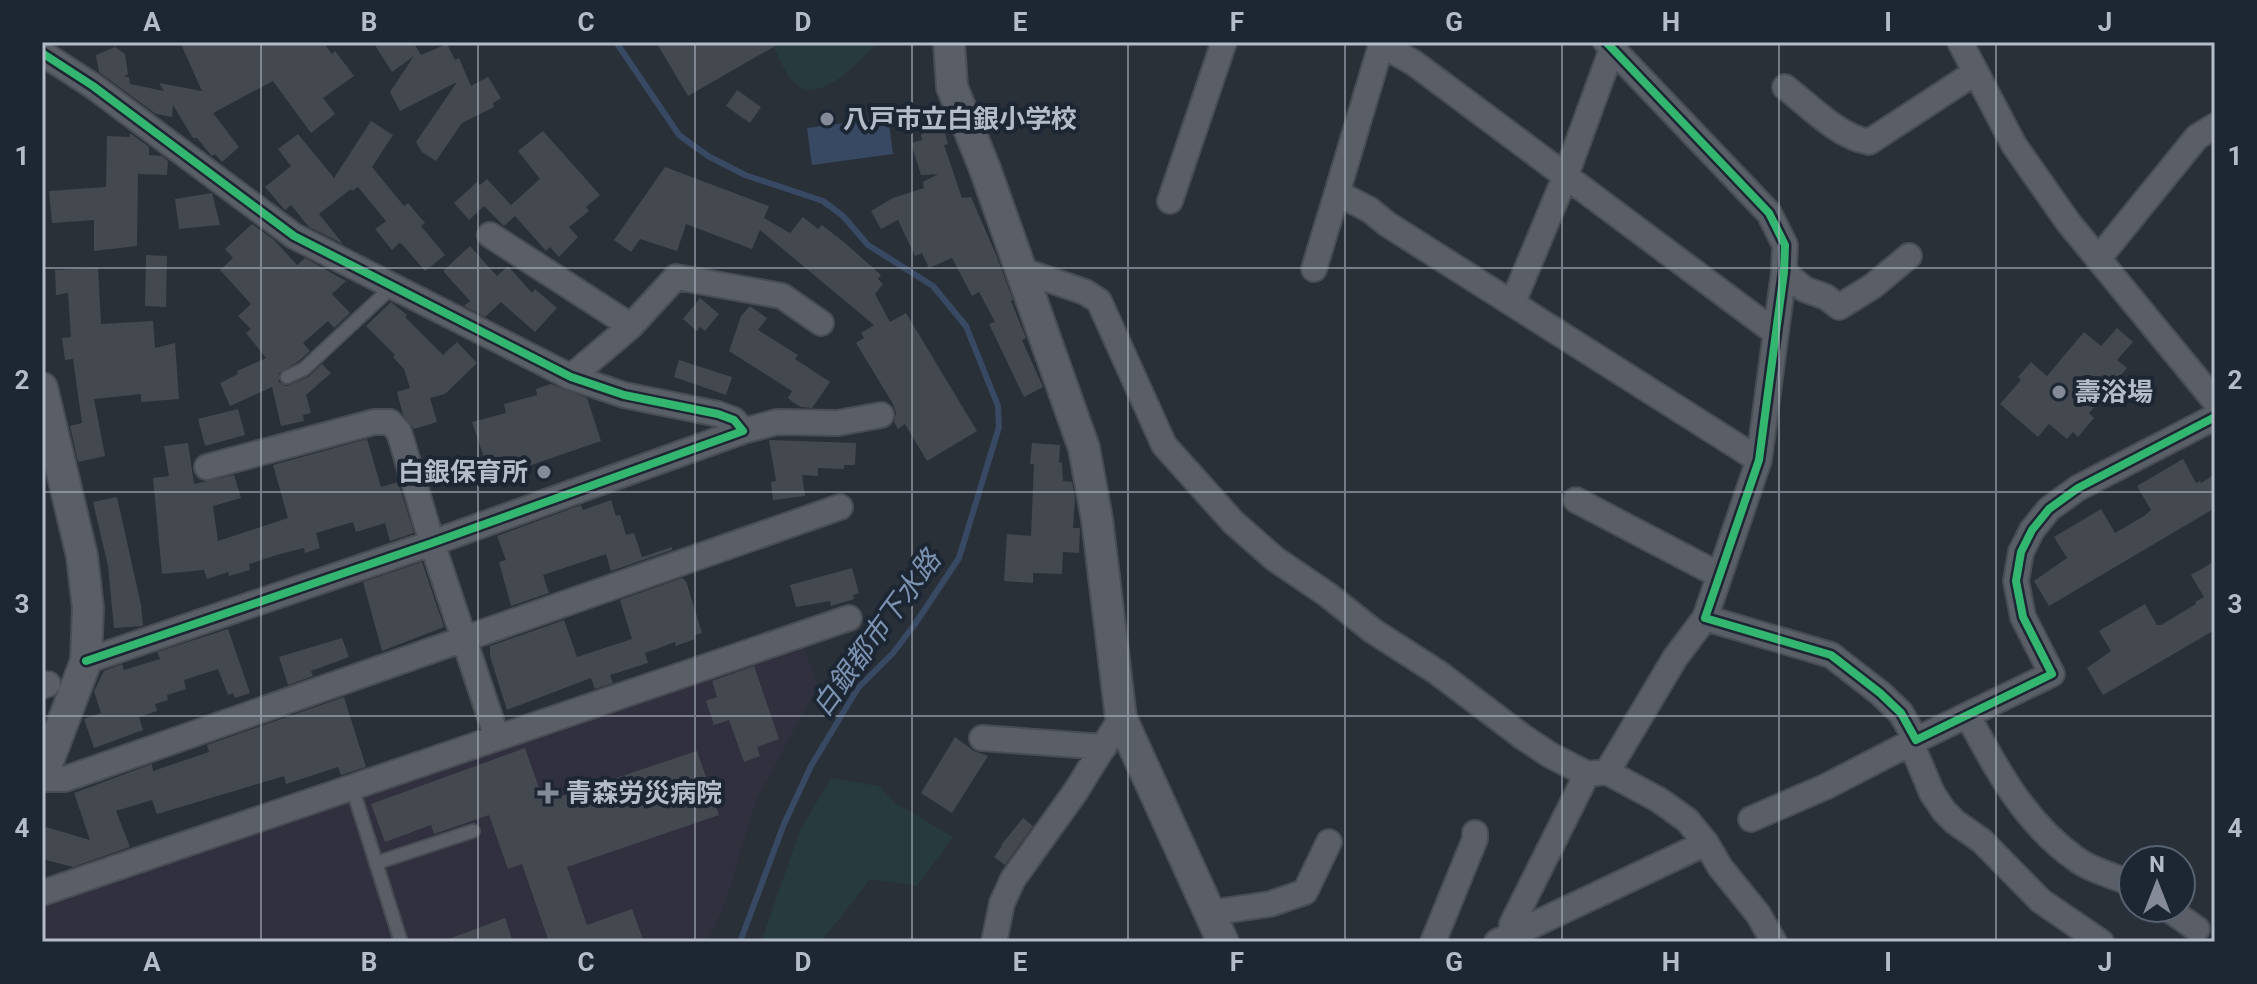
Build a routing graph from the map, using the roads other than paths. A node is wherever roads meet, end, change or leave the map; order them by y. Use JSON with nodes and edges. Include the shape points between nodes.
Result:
{"nodes":[{"id":1,"x":949,"y":42,"type":"edge"},
{"id":2,"x":1224,"y":42,"type":"edge"},
{"id":3,"x":1960,"y":42,"type":"edge"},
{"id":4,"x":1382,"y":44,"type":"edge"},
{"id":5,"x":1609,"y":45,"type":"edge"},
{"id":6,"x":42,"y":53,"type":"edge"},
{"id":7,"x":1976,"y":72,"type":"junction"},
{"id":8,"x":1785,"y":87,"type":"dead end"},
{"id":9,"x":2215,"y":126,"type":"edge"},
{"id":10,"x":1566,"y":175,"type":"junction"},
{"id":11,"x":1337,"y":193,"type":"junction"},
{"id":12,"x":1170,"y":201,"type":"dead end"},
{"id":13,"x":490,"y":235,"type":"dead end"},
{"id":14,"x":1909,"y":256,"type":"dead end"},
{"id":15,"x":2098,"y":259,"type":"junction"},
{"id":16,"x":1314,"y":269,"type":"dead end"},
{"id":17,"x":1021,"y":270,"type":"junction"},
{"id":18,"x":1784,"y":272,"type":"junction"},
{"id":19,"x":393,"y":286,"type":"junction"},
{"id":20,"x":1513,"y":302,"type":"junction"},
{"id":21,"x":821,"y":323,"type":"dead end"},
{"id":22,"x":631,"y":326,"type":"junction"},
{"id":23,"x":1776,"y":333,"type":"junction"},
{"id":24,"x":287,"y":377,"type":"dead end"},
{"id":25,"x":571,"y":377,"type":"junction"},
{"id":26,"x":42,"y":388,"type":"edge"},
{"id":27,"x":2215,"y":401,"type":"edge"},
{"id":28,"x":881,"y":415,"type":"dead end"},
{"id":29,"x":2215,"y":417,"type":"edge"},
{"id":30,"x":743,"y":431,"type":"junction"},
{"id":31,"x":1759,"y":460,"type":"junction"},
{"id":32,"x":207,"y":467,"type":"dead end"},
{"id":33,"x":52,"y":476,"type":"edge"},
{"id":34,"x":1576,"y":500,"type":"dead end"},
{"id":35,"x":840,"y":507,"type":"dead end"},
{"id":36,"x":432,"y":543,"type":"junction"},
{"id":37,"x":1719,"y":575,"type":"junction"},
{"id":38,"x":849,"y":618,"type":"dead end"},
{"id":39,"x":1705,"y":618,"type":"junction"},
{"id":40,"x":464,"y":639,"type":"junction"},
{"id":41,"x":86,"y":661,"type":"junction"},
{"id":42,"x":1968,"y":716,"type":"junction"},
{"id":43,"x":1121,"y":718,"type":"junction"},
{"id":44,"x":497,"y":738,"type":"junction"},
{"id":45,"x":982,"y":738,"type":"dead end"},
{"id":46,"x":1914,"y":742,"type":"junction"},
{"id":47,"x":49,"y":744,"type":"edge"},
{"id":48,"x":1104,"y":747,"type":"junction"},
{"id":49,"x":1597,"y":773,"type":"junction"},
{"id":50,"x":42,"y":778,"type":"edge"},
{"id":51,"x":352,"y":787,"type":"junction"},
{"id":52,"x":1751,"y":819,"type":"dead end"},
{"id":53,"x":473,"y":831,"type":"dead end"},
{"id":54,"x":1475,"y":833,"type":"dead end"},
{"id":55,"x":1329,"y":842,"type":"dead end"},
{"id":56,"x":1706,"y":843,"type":"junction"},
{"id":57,"x":376,"y":863,"type":"junction"},
{"id":58,"x":2117,"y":877,"type":"edge"},
{"id":59,"x":42,"y":893,"type":"edge"},
{"id":60,"x":1209,"y":913,"type":"junction"},
{"id":61,"x":2190,"y":924,"type":"edge"},
{"id":62,"x":2197,"y":929,"type":"dead end"},
{"id":63,"x":1506,"y":940,"type":"edge"},
{"id":64,"x":401,"y":942,"type":"edge"},
{"id":65,"x":994,"y":942,"type":"edge"},
{"id":66,"x":1223,"y":942,"type":"edge"},
{"id":67,"x":1433,"y":942,"type":"edge"},
{"id":68,"x":1774,"y":942,"type":"edge"},
{"id":69,"x":2101,"y":942,"type":"edge"}],
"edges":[{"from":1,"to":17,"type":"street","via":[[952,87]]},
{"from":2,"to":12,"type":"street"},
{"from":3,"to":7,"type":"street"},
{"from":4,"to":10,"type":"street"},
{"from":4,"to":11,"type":"street"},
{"from":5,"to":10,"type":"street"},
{"from":5,"to":18,"type":"street","via":[[1769,213],[1785,245]]},
{"from":6,"to":19,"type":"street","via":[[294,236]]},
{"from":7,"to":8,"type":"street","via":[[1869,142],[1834,126]]},
{"from":7,"to":15,"type":"street","via":[[2014,145]]},
{"from":9,"to":15,"type":"street","via":[[2197,137]]},
{"from":10,"to":20,"type":"street"},
{"from":10,"to":23,"type":"street"},
{"from":11,"to":16,"type":"street"},
{"from":11,"to":20,"type":"street"},
{"from":13,"to":22,"type":"street"},
{"from":14,"to":18,"type":"street","via":[[1839,307]]},
{"from":15,"to":27,"type":"street"},
{"from":17,"to":43,"type":"street","via":[[1084,448]]},
{"from":17,"to":49,"type":"street","via":[[1099,301],[1164,445],[1233,522],[1275,559],[1523,737]]},
{"from":18,"to":23,"type":"street"},
{"from":19,"to":24,"type":"lane","via":[[304,369]]},
{"from":19,"to":25,"type":"street"},
{"from":20,"to":31,"type":"street"},
{"from":21,"to":22,"type":"street","via":[[782,296],[676,277]]},
{"from":22,"to":25,"type":"street"},
{"from":23,"to":31,"type":"street"},
{"from":25,"to":30,"type":"street","via":[[624,395],[718,414],[734,420]]},
{"from":26,"to":33,"type":"street"},
{"from":28,"to":30,"type":"street","via":[[838,423],[777,422]]},
{"from":29,"to":42,"type":"street","via":[[2078,488],[2049,509],[2021,552],[2016,581],[2023,617],[2052,674]]},
{"from":30,"to":36,"type":"street"},
{"from":31,"to":37,"type":"street"},
{"from":32,"to":36,"type":"street","via":[[390,422],[399,432]]},
{"from":33,"to":41,"type":"street","via":[[85,582]]},
{"from":34,"to":37,"type":"street"},
{"from":35,"to":40,"type":"street"},
{"from":36,"to":40,"type":"street"},
{"from":36,"to":41,"type":"street"},
{"from":37,"to":39,"type":"street"},
{"from":38,"to":44,"type":"street"},
{"from":39,"to":46,"type":"street","via":[[1831,655],[1901,713]]},
{"from":39,"to":49,"type":"street"},
{"from":40,"to":44,"type":"street"},
{"from":40,"to":50,"type":"street","via":[[65,779]]},
{"from":41,"to":47,"type":"street"},
{"from":42,"to":46,"type":"street"},
{"from":42,"to":58,"type":"street","via":[[2038,827],[2078,861]]},
{"from":43,"to":48,"type":"street"},
{"from":43,"to":60,"type":"street"},
{"from":44,"to":51,"type":"street"},
{"from":45,"to":48,"type":"street"},
{"from":46,"to":52,"type":"street"},
{"from":46,"to":69,"type":"street","via":[[1944,811],[2041,901]]},
{"from":47,"to":50,"type":"street"},
{"from":48,"to":65,"type":"street","via":[[1013,879]]},
{"from":49,"to":56,"type":"street","via":[[1678,813]]},
{"from":49,"to":63,"type":"street"},
{"from":51,"to":57,"type":"lane"},
{"from":51,"to":59,"type":"street"},
{"from":53,"to":57,"type":"lane"},
{"from":54,"to":67,"type":"street"},
{"from":55,"to":60,"type":"street","via":[[1305,892],[1270,904]]},
{"from":56,"to":63,"type":"street"},
{"from":56,"to":68,"type":"street"},
{"from":57,"to":64,"type":"lane"},
{"from":60,"to":66,"type":"street"},
{"from":61,"to":62,"type":"street"}]}
